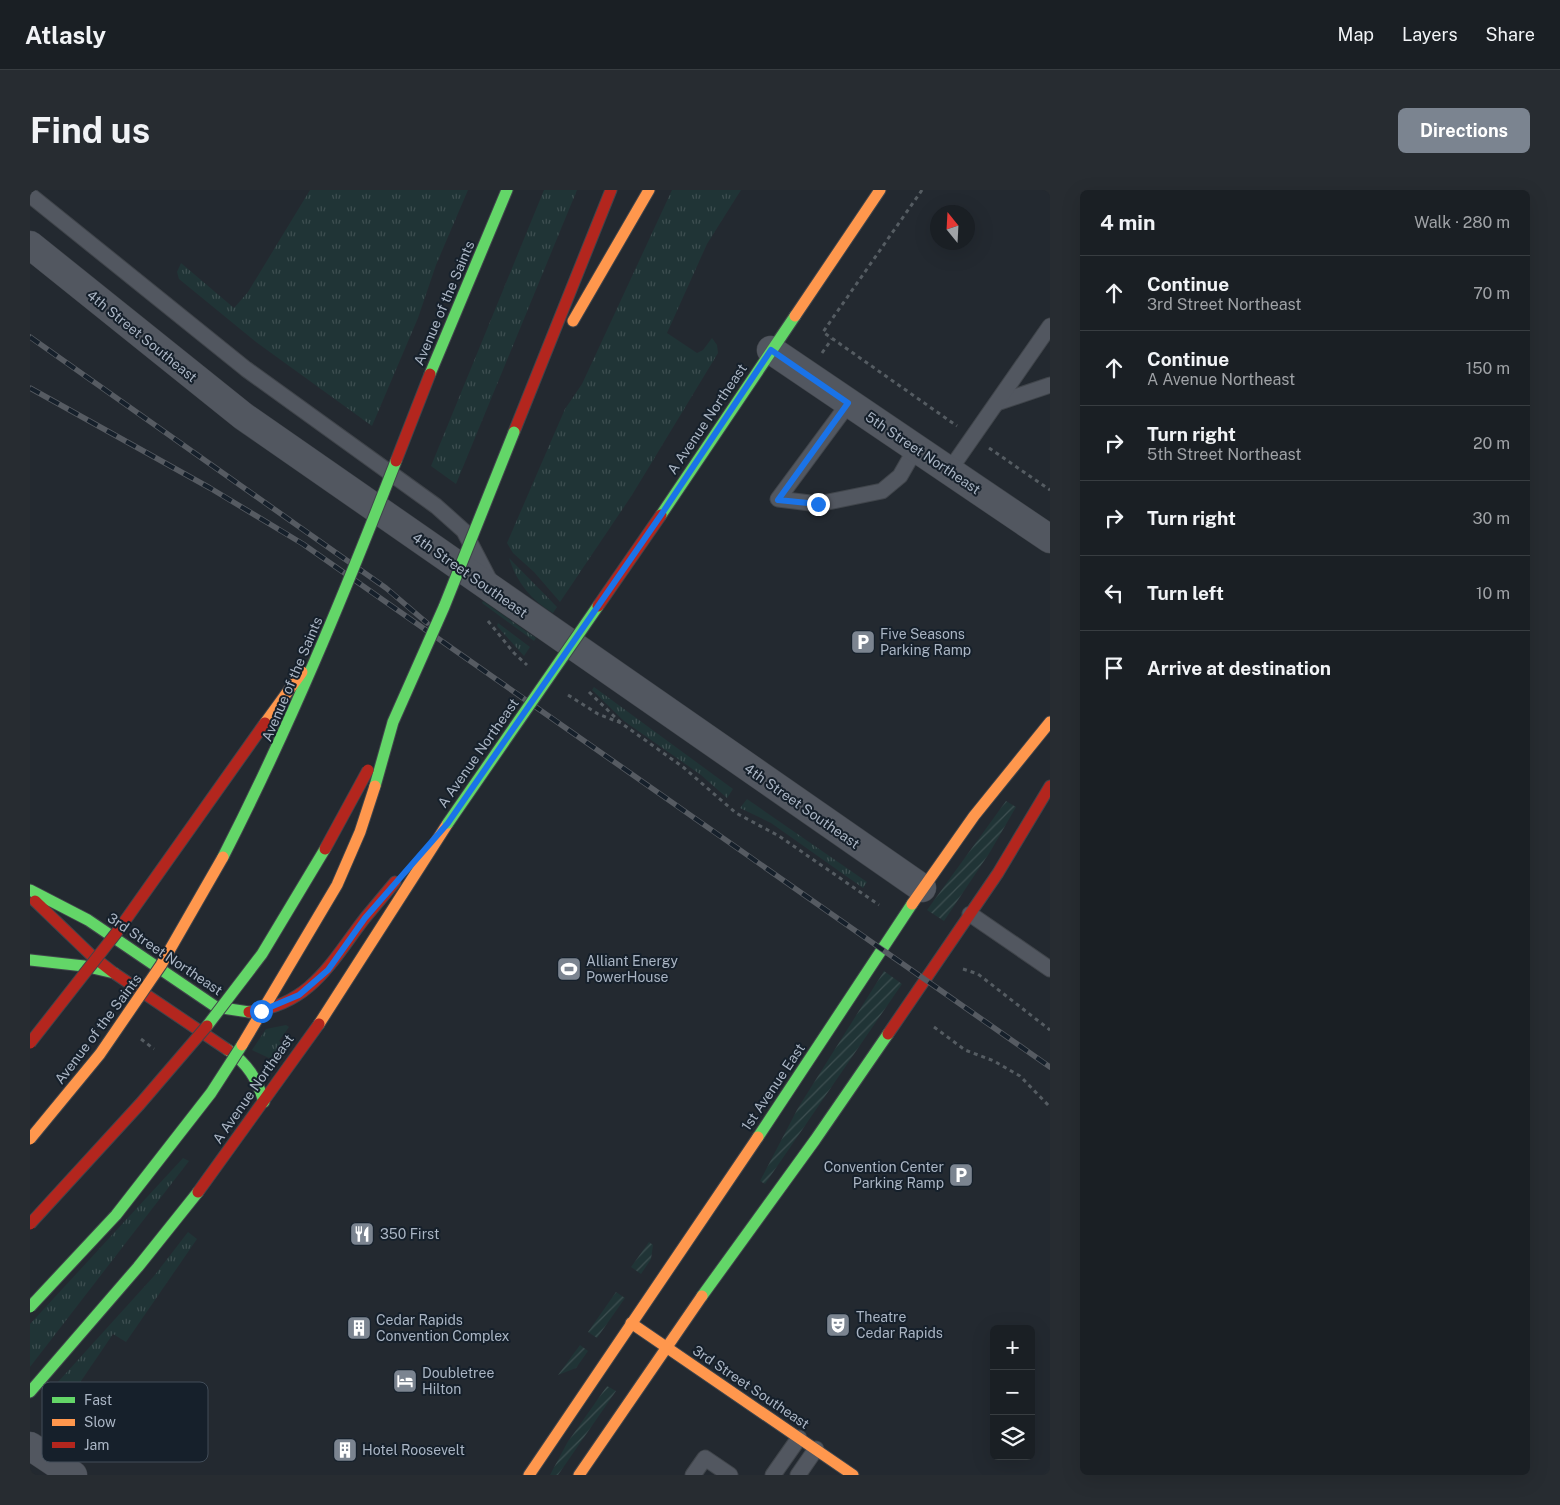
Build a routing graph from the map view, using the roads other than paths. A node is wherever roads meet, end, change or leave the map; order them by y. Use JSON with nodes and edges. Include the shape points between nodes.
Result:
{"nodes":[{"id":1,"x":507,"y":190,"type":"edge"},
{"id":2,"x":611,"y":190,"type":"edge"},
{"id":3,"x":649,"y":190,"type":"edge"},
{"id":4,"x":880,"y":190,"type":"edge"},
{"id":5,"x":30,"y":195,"type":"edge"},
{"id":6,"x":30,"y":245,"type":"edge"},
{"id":7,"x":1050,"y":326,"type":"edge"},
{"id":8,"x":771,"y":350,"type":"junction"},
{"id":9,"x":1050,"y":385,"type":"edge"},
{"id":10,"x":530,"y":391,"type":"junction"},
{"id":11,"x":848,"y":403,"type":"junction"},
{"id":12,"x":997,"y":403,"type":"junction"},
{"id":13,"x":916,"y":448,"type":"junction"},
{"id":14,"x":949,"y":471,"type":"junction"},
{"id":15,"x":1050,"y":539,"type":"edge"},
{"id":16,"x":495,"y":593,"type":"junction"},
{"id":17,"x":326,"y":639,"type":"junction"},
{"id":18,"x":393,"y":722,"type":"junction"},
{"id":19,"x":1050,"y":722,"type":"edge"},
{"id":20,"x":1050,"y":786,"type":"edge"},
{"id":21,"x":448,"y":823,"type":"junction"},
{"id":22,"x":922,"y":888,"type":"junction"},
{"id":23,"x":30,"y":890,"type":"edge"},
{"id":24,"x":30,"y":895,"type":"edge"},
{"id":25,"x":970,"y":914,"type":"junction"},
{"id":26,"x":30,"y":960,"type":"edge"},
{"id":27,"x":1050,"y":969,"type":"edge"},
{"id":28,"x":114,"y":974,"type":"junction"},
{"id":29,"x":30,"y":1043,"type":"edge"},
{"id":30,"x":264,"y":1102,"type":"junction"},
{"id":31,"x":30,"y":1139,"type":"edge"},
{"id":32,"x":30,"y":1224,"type":"edge"},
{"id":33,"x":30,"y":1307,"type":"edge"},
{"id":34,"x":631,"y":1323,"type":"junction"},
{"id":35,"x":666,"y":1348,"type":"junction"},
{"id":36,"x":30,"y":1392,"type":"edge"},
{"id":37,"x":799,"y":1438,"type":"junction"},
{"id":38,"x":30,"y":1446,"type":"edge"},
{"id":39,"x":816,"y":1449,"type":"junction"},
{"id":40,"x":42,"y":1454,"type":"edge"},
{"id":41,"x":54,"y":1462,"type":"edge"},
{"id":42,"x":74,"y":1475,"type":"edge"},
{"id":43,"x":529,"y":1475,"type":"edge"},
{"id":44,"x":579,"y":1475,"type":"edge"},
{"id":45,"x":693,"y":1475,"type":"edge"},
{"id":46,"x":730,"y":1475,"type":"edge"},
{"id":47,"x":773,"y":1475,"type":"edge"},
{"id":48,"x":798,"y":1475,"type":"edge"},
{"id":49,"x":852,"y":1475,"type":"edge"}],
"edges":[{"from":1,"to":17,"type":"main road","name":"Avenue of the Saints","bridge":true,"via":[[430,374]]},
{"from":2,"to":10,"type":"main road"},
{"from":3,"to":10,"type":"main road"},
{"from":4,"to":8,"type":"main road","name":"A Avenue Northeast"},
{"from":5,"to":16,"type":"lane","via":[[246,369],[436,506],[464,531]]},
{"from":6,"to":16,"type":"street","name":"4th Street Southeast","via":[[242,416]]},
{"from":7,"to":12,"type":"lane"},
{"from":8,"to":11,"type":"street","name":"5th Street Northeast"},
{"from":8,"to":21,"type":"main road","name":"A Avenue Northeast","bridge":true},
{"from":9,"to":12,"type":"lane"},
{"from":10,"to":18,"type":"main road","bridge":true,"via":[[444,607]]},
{"from":11,"to":13,"type":"street","name":"5th Street Northeast"},
{"from":11,"to":13,"type":"lane","via":[[778,500],[818,504],[882,491],[900,476]]},
{"from":12,"to":14,"type":"lane"},
{"from":13,"to":14,"type":"street","name":"5th Street Northeast"},
{"from":14,"to":15,"type":"street","name":"5th Street Northeast"},
{"from":16,"to":22,"type":"street","name":"4th Street Southeast"},
{"from":17,"to":29,"type":"main road","bridge":true,"via":[[123,925]]},
{"from":17,"to":31,"type":"main road","name":"Avenue of the Saints","bridge":true,"via":[[266,776],[185,929],[147,990],[106,1046]]},
{"from":18,"to":32,"type":"main road","bridge":true,"via":[[296,901],[245,977],[146,1099]]},
{"from":18,"to":33,"type":"main road","bridge":true,"via":[[370,805],[345,868],[264,1010],[211,1093],[116,1215]]},
{"from":19,"to":22,"type":"main road","name":"1st Avenue East","via":[[1019,758]]},
{"from":20,"to":25,"type":"main road","via":[[998,874]]},
{"from":21,"to":23,"type":"main road","name":"3rd Street Northeast","via":[[365,918],[328,970],[299,995],[261,1011],[230,1011],[216,1007],[88,920]]},
{"from":21,"to":30,"type":"main road","name":"A Avenue Northeast","via":[[390,916]]},
{"from":22,"to":34,"type":"main road","name":"1st Avenue East"},
{"from":24,"to":28,"type":"main road","via":[[91,956]]},
{"from":25,"to":27,"type":"lane"},
{"from":25,"to":35,"type":"main road","via":[[815,1140]]},
{"from":26,"to":28,"type":"main road","via":[[84,966]]},
{"from":28,"to":30,"type":"main road","via":[[241,1059],[258,1081]]},
{"from":30,"to":36,"type":"main road","name":"A Avenue Northeast","via":[[166,1233]]},
{"from":34,"to":35,"type":"main road","name":"3rd Street Southeast"},
{"from":34,"to":43,"type":"main road","name":"1st Avenue East"},
{"from":35,"to":37,"type":"main road","name":"3rd Street Southeast"},
{"from":35,"to":44,"type":"main road"},
{"from":37,"to":39,"type":"main road","name":"3rd Street Southeast"},
{"from":37,"to":47,"type":"lane"},
{"from":38,"to":40,"type":"street"},
{"from":39,"to":48,"type":"lane"},
{"from":39,"to":49,"type":"main road","name":"3rd Street Southeast"},
{"from":41,"to":42,"type":"street"},
{"from":45,"to":46,"type":"lane","via":[[705,1458]]}]}
